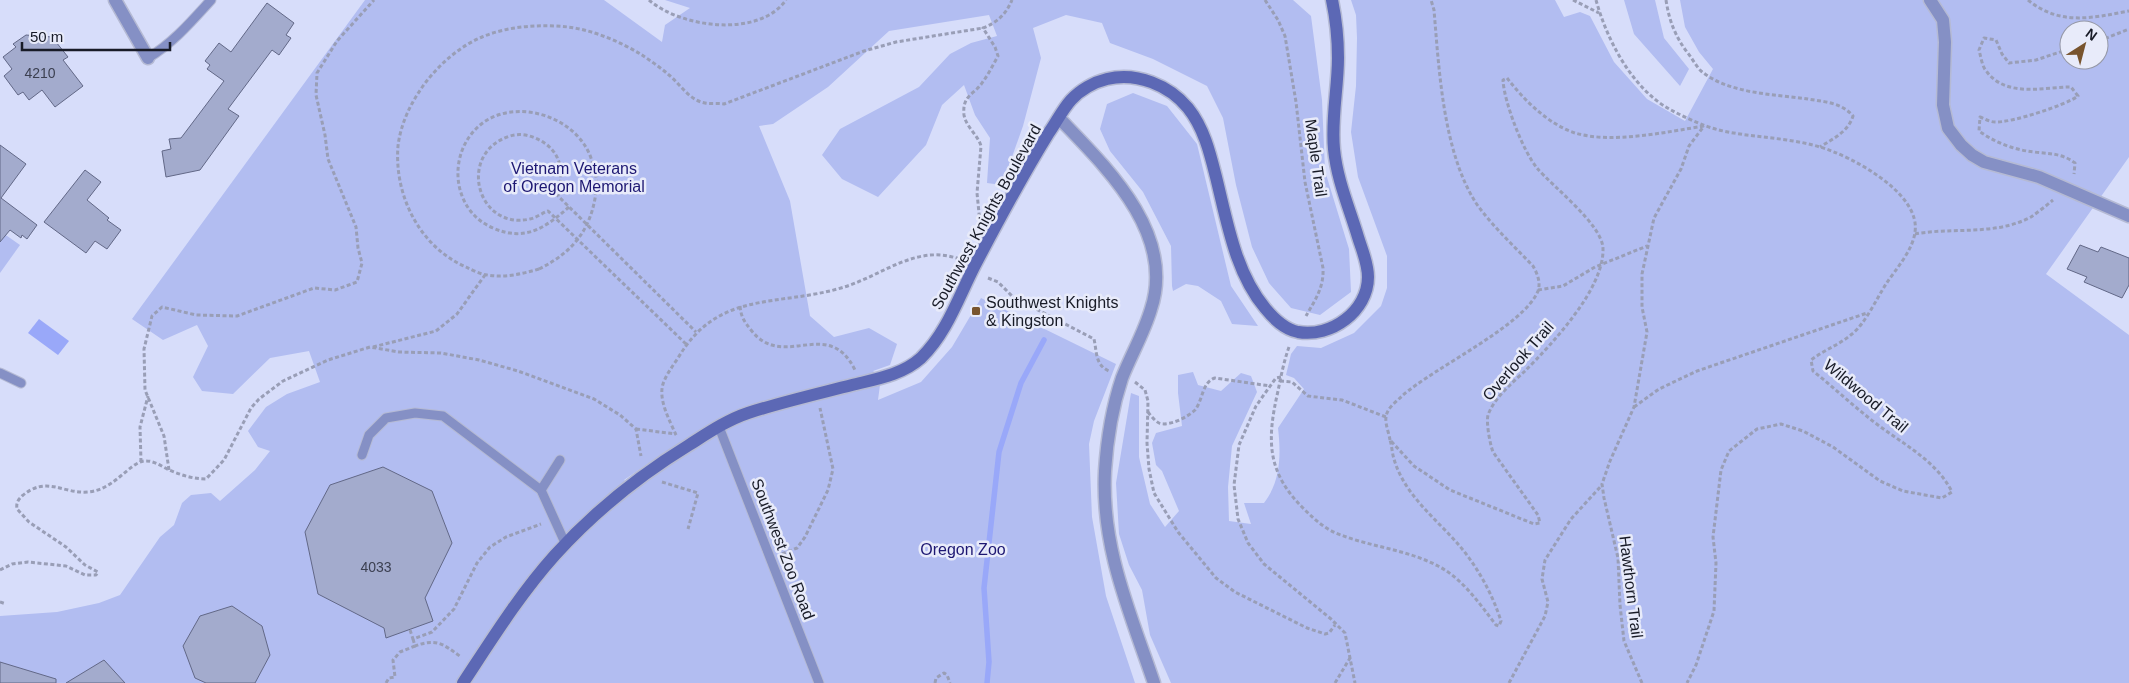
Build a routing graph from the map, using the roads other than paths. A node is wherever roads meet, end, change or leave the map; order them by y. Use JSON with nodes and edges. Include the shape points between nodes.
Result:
{"nodes":[{"id":1,"x":115,"y":0,"type":"edge"},
{"id":2,"x":210,"y":0,"type":"edge"},
{"id":3,"x":1332,"y":0,"type":"edge"},
{"id":4,"x":1930,"y":0,"type":"edge"},
{"id":5,"x":148,"y":58,"type":"joint"},
{"id":6,"x":1059,"y":118,"type":"junction"},
{"id":7,"x":2129,"y":216,"type":"edge"},
{"id":8,"x":0,"y":373,"type":"edge"},
{"id":9,"x":21,"y":383,"type":"dead end"},
{"id":10,"x":719,"y":427,"type":"junction"},
{"id":11,"x":362,"y":456,"type":"dead end"},
{"id":12,"x":560,"y":460,"type":"dead end"},
{"id":13,"x":540,"y":490,"type":"junction"},
{"id":14,"x":566,"y":545,"type":"junction"},
{"id":15,"x":463,"y":683,"type":"edge"},
{"id":16,"x":819,"y":683,"type":"edge"},
{"id":17,"x":1154,"y":683,"type":"edge"}],
"edges":[{"from":1,"to":5,"type":"street"},
{"from":2,"to":5,"type":"lane","via":[[163,50]]},
{"from":3,"to":6,"type":"street","name":"Southwest Knights Boulevard","via":[[1337,26],[1334,146],[1338,180],[1368,278],[1359,305],[1333,327],[1297,332],[1276,320],[1262,305],[1236,252],[1200,126],[1171,91],[1138,79],[1109,78],[1080,92]]},
{"from":4,"to":7,"type":"street","via":[[1943,20],[1943,105],[1948,128],[1972,155],[1984,162],[2021,171],[2065,188]]},
{"from":6,"to":10,"type":"street","name":"Southwest Knights Boulevard","via":[[990,237],[954,311],[921,358],[892,374],[749,413]]},
{"from":6,"to":17,"type":"street","via":[[1120,185],[1139,216],[1154,254],[1156,280],[1152,307],[1117,394],[1105,472],[1110,539],[1119,585]]},
{"from":8,"to":9,"type":"lane"},
{"from":10,"to":14,"type":"street","name":"Southwest Knights Boulevard","via":[[630,485]]},
{"from":10,"to":16,"type":"lane","name":"Southwest Zoo Road"},
{"from":11,"to":13,"type":"lane","via":[[369,435],[386,418],[416,413],[443,416]]},
{"from":12,"to":13,"type":"lane"},
{"from":13,"to":14,"type":"lane"},
{"from":14,"to":15,"type":"street","name":"Southwest Knights Boulevard","via":[[516,603]]}]}
